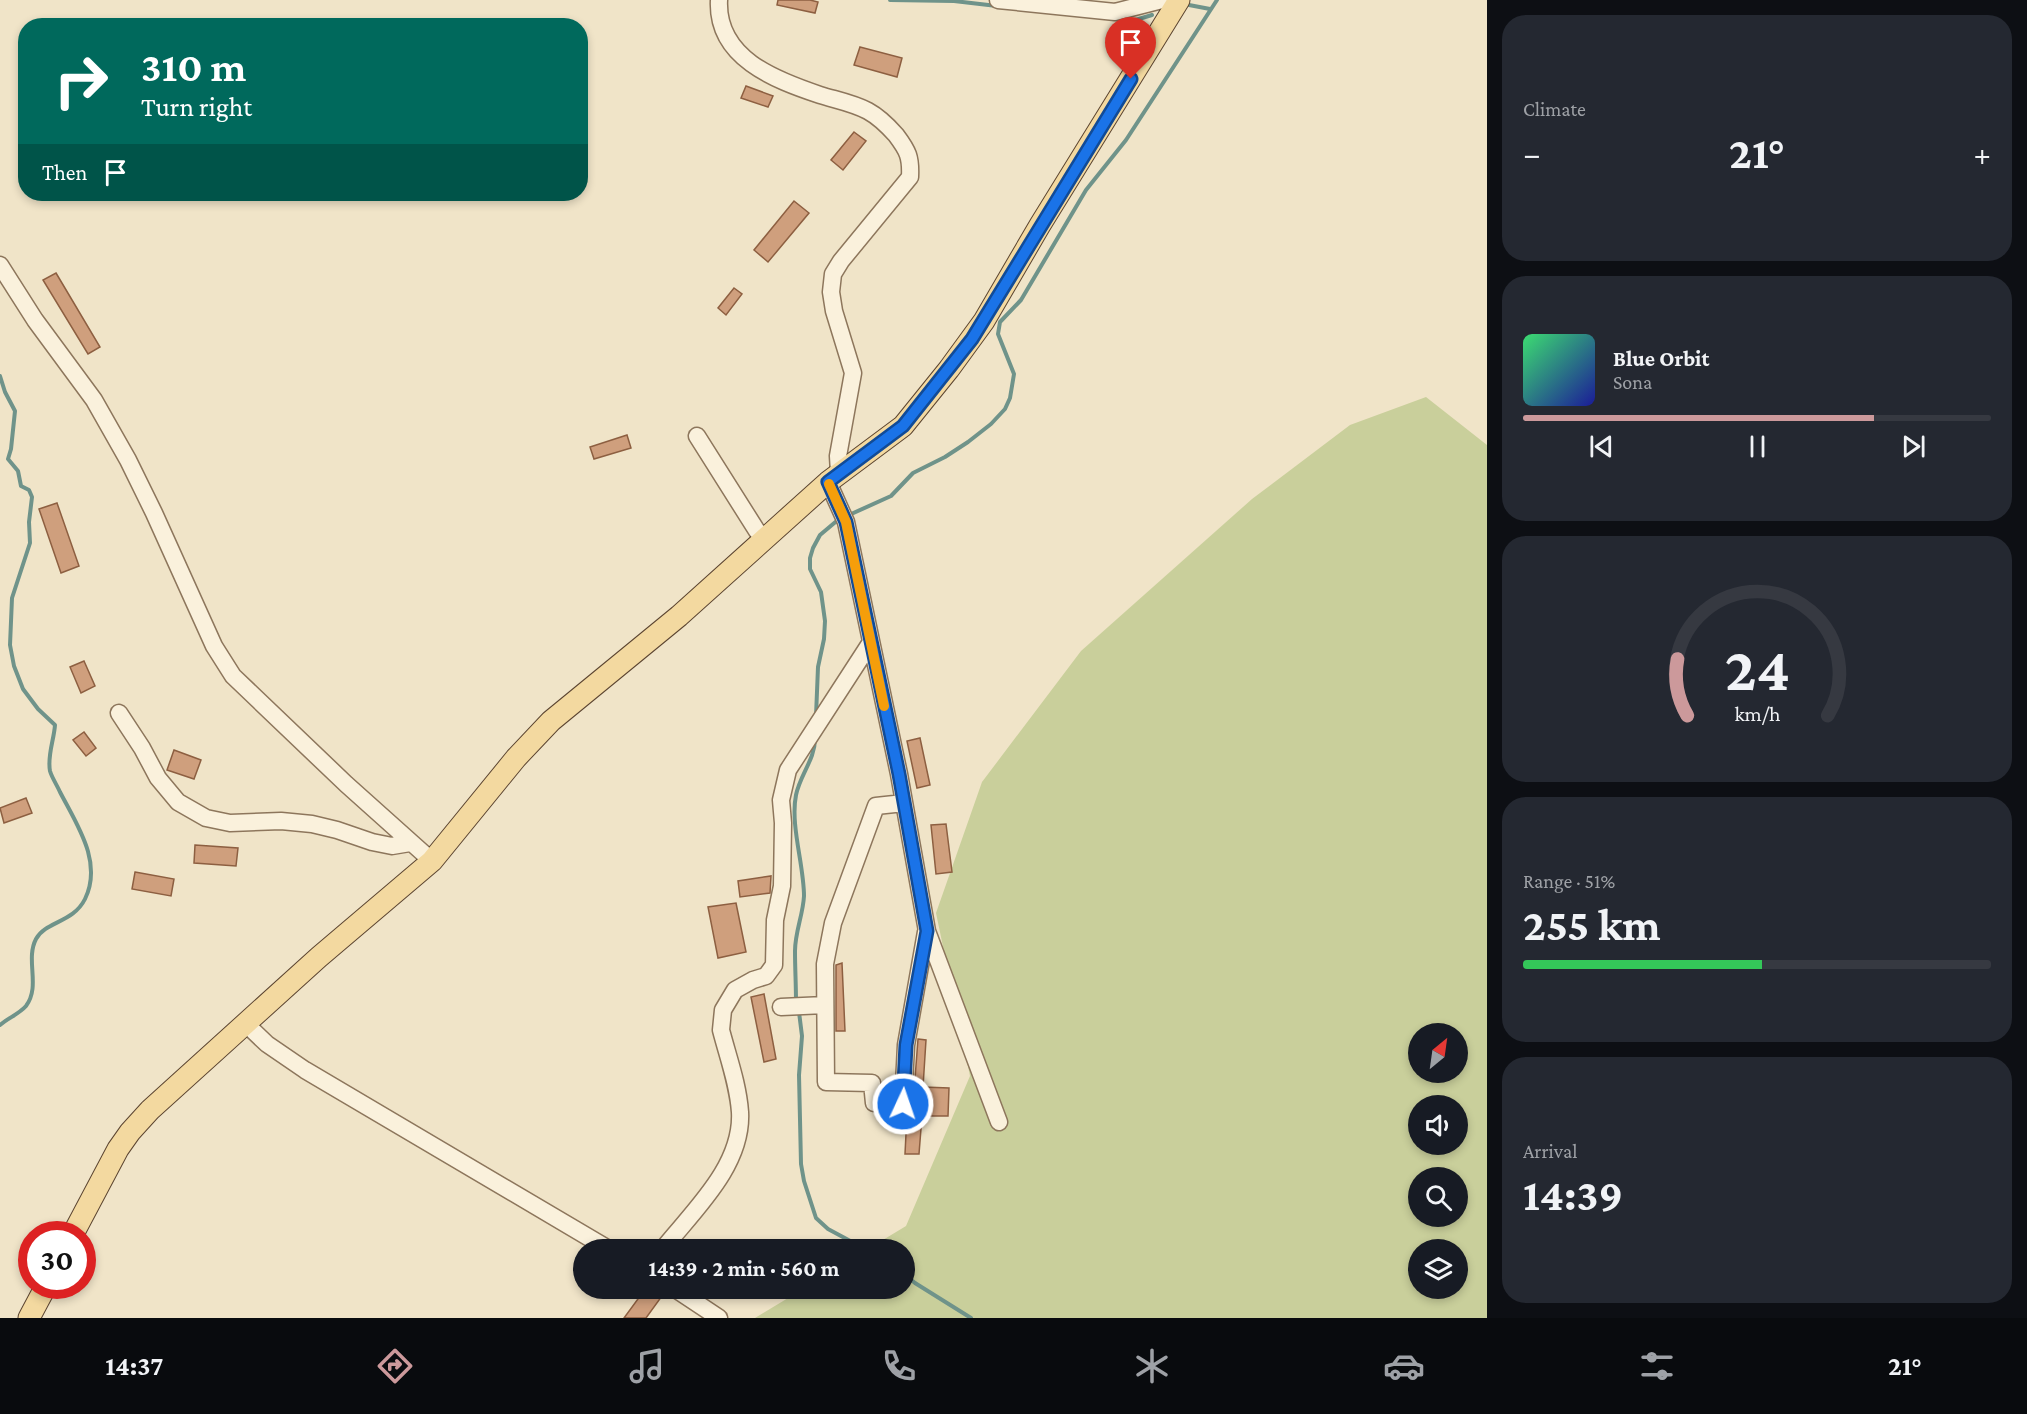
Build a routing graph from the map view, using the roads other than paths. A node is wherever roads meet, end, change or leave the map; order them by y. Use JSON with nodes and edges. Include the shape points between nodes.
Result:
{"nodes":[{"id":1,"x":719,"y":0,"type":"edge"},
{"id":2,"x":998,"y":0,"type":"edge"},
{"id":3,"x":1162,"y":0,"type":"edge"},
{"id":4,"x":1179,"y":0,"type":"edge"},
{"id":5,"x":0,"y":265,"type":"edge"},
{"id":6,"x":697,"y":436,"type":"dead end"},
{"id":7,"x":834,"y":478,"type":"junction"},
{"id":8,"x":766,"y":537,"type":"junction"},
{"id":9,"x":871,"y":642,"type":"junction"},
{"id":10,"x":119,"y":713,"type":"dead end"},
{"id":11,"x":904,"y":803,"type":"junction"},
{"id":12,"x":410,"y":843,"type":"junction"},
{"id":13,"x":432,"y":861,"type":"junction"},
{"id":14,"x":927,"y":931,"type":"junction"},
{"id":15,"x":825,"y":1005,"type":"junction"},
{"id":16,"x":791,"y":1006,"type":"dead end"},
{"id":17,"x":245,"y":1023,"type":"junction"},
{"id":18,"x":999,"y":1122,"type":"dead end"},
{"id":19,"x":80,"y":1221,"type":"edge"},
{"id":20,"x":591,"y":1239,"type":"edge"},
{"id":21,"x":671,"y":1239,"type":"edge"},
{"id":22,"x":39,"y":1299,"type":"edge"},
{"id":23,"x":690,"y":1299,"type":"edge"},
{"id":24,"x":29,"y":1318,"type":"edge"},
{"id":25,"x":718,"y":1318,"type":"edge"}],
"edges":[{"from":1,"to":7,"type":"street","via":[[724,33],[749,62],[790,84],[869,111],[886,124],[908,151],[910,177],[833,274],[834,311],[853,373]]},
{"from":2,"to":3,"type":"street","via":[[1115,12]]},
{"from":4,"to":7,"type":"main road","via":[[972,339],[903,426]]},
{"from":5,"to":12,"type":"street","via":[[94,400],[128,460],[222,661],[248,692]]},
{"from":6,"to":8,"type":"street","via":[[757,531]]},
{"from":7,"to":8,"type":"main road"},
{"from":7,"to":9,"type":"street"},
{"from":8,"to":13,"type":"main road","via":[[679,616],[551,722],[516,758]]},
{"from":9,"to":11,"type":"street"},
{"from":9,"to":21,"type":"street","via":[[788,770],[781,800],[782,886],[775,920],[774,964],[766,976],[735,990],[721,1020],[740,1114],[734,1150],[716,1184]]},
{"from":10,"to":12,"type":"street","via":[[158,778],[178,802],[206,818],[230,823],[312,824],[392,846]]},
{"from":11,"to":14,"type":"street"},
{"from":11,"to":15,"type":"street","via":[[876,806],[833,923],[825,964]]},
{"from":12,"to":13,"type":"street"},
{"from":13,"to":17,"type":"main road"},
{"from":14,"to":15,"type":"street","via":[[906,1045],[903,1104],[874,1103],[872,1083],[826,1082]]},
{"from":14,"to":18,"type":"street"},
{"from":15,"to":16,"type":"street"},
{"from":17,"to":19,"type":"main road","via":[[130,1132]]},
{"from":17,"to":20,"type":"street","via":[[304,1070]]},
{"from":22,"to":24,"type":"main road"},
{"from":23,"to":25,"type":"street"}]}
